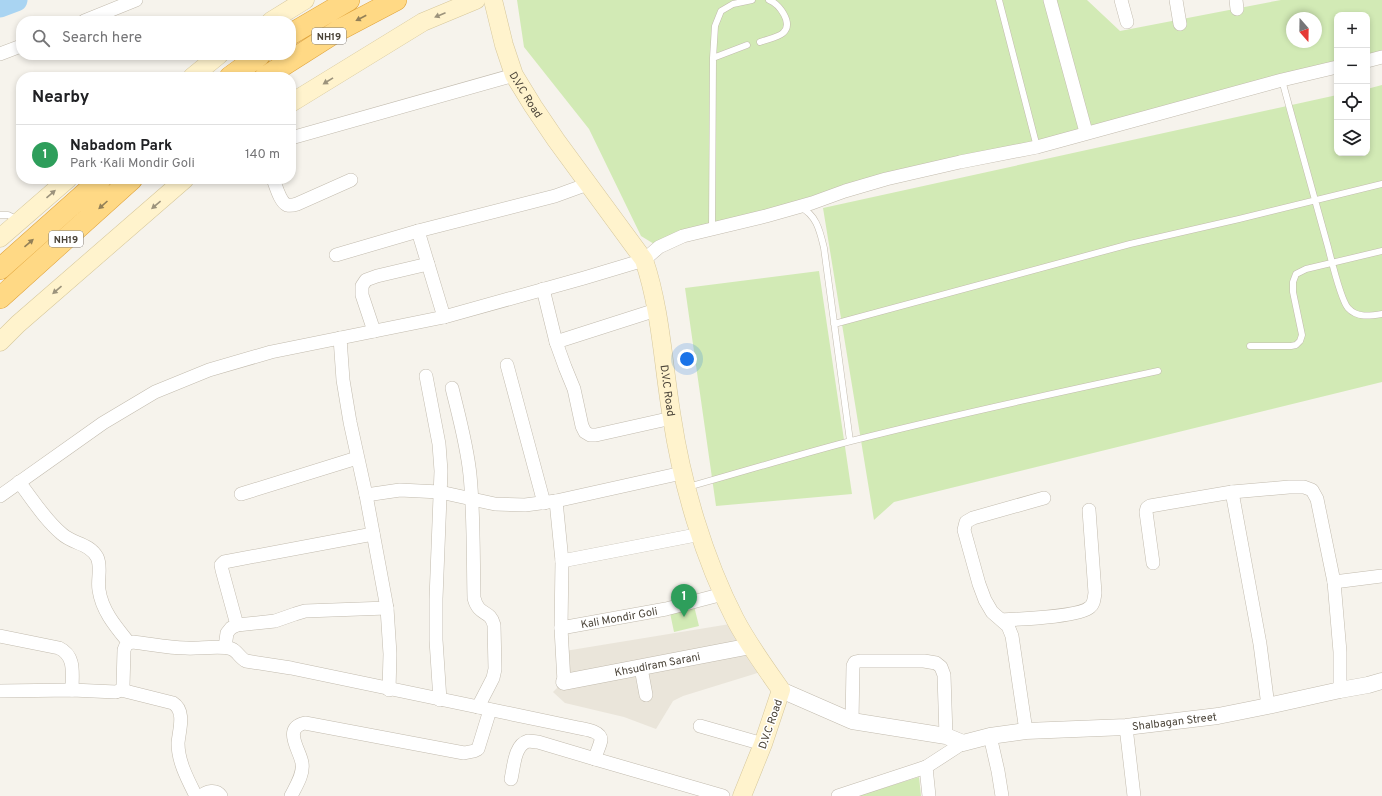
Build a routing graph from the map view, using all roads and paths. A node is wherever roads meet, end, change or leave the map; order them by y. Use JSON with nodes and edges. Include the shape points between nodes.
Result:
{"nodes":[{"id":1,"x":136,"y":0,"type":"edge"},
{"id":2,"x":305,"y":0,"type":"edge"},
{"id":3,"x":348,"y":0,"type":"edge"},
{"id":4,"x":396,"y":0,"type":"edge"},
{"id":5,"x":476,"y":0,"type":"edge"},
{"id":6,"x":493,"y":0,"type":"edge"},
{"id":7,"x":752,"y":0,"type":"edge"},
{"id":8,"x":769,"y":0,"type":"edge"},
{"id":9,"x":999,"y":0,"type":"edge"},
{"id":10,"x":1050,"y":0,"type":"edge"},
{"id":11,"x":1121,"y":0,"type":"edge"},
{"id":12,"x":1176,"y":0,"type":"edge"},
{"id":13,"x":96,"y":16,"type":"edge"},
{"id":14,"x":279,"y":16,"type":"edge"},
{"id":15,"x":1127,"y":22,"type":"dead end"},
{"id":16,"x":1180,"y":24,"type":"dead end"},
{"id":17,"x":296,"y":31,"type":"edge"},
{"id":18,"x":760,"y":42,"type":"dead end"},
{"id":19,"x":747,"y":45,"type":"dead end"},
{"id":20,"x":16,"y":48,"type":"edge"},
{"id":21,"x":0,"y":54,"type":"edge"},
{"id":22,"x":296,"y":57,"type":"edge"},
{"id":23,"x":713,"y":58,"type":"junction"},
{"id":24,"x":1382,"y":58,"type":"edge"},
{"id":25,"x":214,"y":60,"type":"edge"},
{"id":26,"x":253,"y":60,"type":"edge"},
{"id":27,"x":291,"y":60,"type":"edge"},
{"id":28,"x":1370,"y":60,"type":"edge"},
{"id":29,"x":1334,"y":69,"type":"edge"},
{"id":30,"x":198,"y":72,"type":"edge"},
{"id":31,"x":237,"y":72,"type":"edge"},
{"id":32,"x":273,"y":72,"type":"edge"},
{"id":33,"x":514,"y":74,"type":"junction"},
{"id":34,"x":1282,"y":80,"type":"junction"},
{"id":35,"x":296,"y":100,"type":"edge"},
{"id":36,"x":1086,"y":132,"type":"junction"},
{"id":37,"x":296,"y":137,"type":"edge"},
{"id":38,"x":1037,"y":147,"type":"junction"},
{"id":39,"x":351,"y":180,"type":"dead end"},
{"id":40,"x":62,"y":184,"type":"edge"},
{"id":41,"x":95,"y":184,"type":"edge"},
{"id":42,"x":126,"y":184,"type":"edge"},
{"id":43,"x":179,"y":184,"type":"edge"},
{"id":44,"x":275,"y":184,"type":"edge"},
{"id":45,"x":588,"y":184,"type":"junction"},
{"id":46,"x":1382,"y":184,"type":"edge"},
{"id":47,"x":1315,"y":200,"type":"junction"},
{"id":48,"x":799,"y":207,"type":"junction"},
{"id":49,"x":0,"y":215,"type":"edge"},
{"id":50,"x":20,"y":220,"type":"junction"},
{"id":51,"x":712,"y":229,"type":"junction"},
{"id":52,"x":418,"y":231,"type":"junction"},
{"id":53,"x":0,"y":238,"type":"edge"},
{"id":54,"x":1382,"y":251,"type":"edge"},
{"id":55,"x":336,"y":255,"type":"dead end"},
{"id":56,"x":644,"y":260,"type":"junction"},
{"id":57,"x":1332,"y":262,"type":"junction"},
{"id":58,"x":428,"y":264,"type":"junction"},
{"id":59,"x":0,"y":269,"type":"edge"},
{"id":60,"x":543,"y":289,"type":"junction"},
{"id":61,"x":0,"y":298,"type":"edge"},
{"id":62,"x":656,"y":310,"type":"junction"},
{"id":63,"x":1382,"y":314,"type":"edge"},
{"id":64,"x":444,"y":317,"type":"junction"},
{"id":65,"x":834,"y":324,"type":"junction"},
{"id":66,"x":374,"y":331,"type":"junction"},
{"id":67,"x":340,"y":338,"type":"junction"},
{"id":68,"x":0,"y":342,"type":"edge"},
{"id":69,"x":556,"y":342,"type":"junction"},
{"id":70,"x":1250,"y":346,"type":"dead end"},
{"id":71,"x":507,"y":365,"type":"dead end"},
{"id":72,"x":1158,"y":371,"type":"dead end"},
{"id":73,"x":426,"y":376,"type":"dead end"},
{"id":74,"x":452,"y":388,"type":"dead end"},
{"id":75,"x":672,"y":418,"type":"junction"},
{"id":76,"x":850,"y":441,"type":"junction"},
{"id":77,"x":357,"y":458,"type":"junction"},
{"id":78,"x":684,"y":480,"type":"junction"},
{"id":79,"x":19,"y":482,"type":"junction"},
{"id":80,"x":440,"y":492,"type":"junction"},
{"id":81,"x":1232,"y":492,"type":"junction"},
{"id":82,"x":241,"y":494,"type":"dead end"},
{"id":83,"x":366,"y":495,"type":"junction"},
{"id":84,"x":0,"y":496,"type":"edge"},
{"id":85,"x":1044,"y":498,"type":"dead end"},
{"id":86,"x":472,"y":499,"type":"junction"},
{"id":87,"x":550,"y":502,"type":"junction"},
{"id":88,"x":1089,"y":510,"type":"dead end"},
{"id":89,"x":373,"y":534,"type":"junction"},
{"id":90,"x":701,"y":534,"type":"junction"},
{"id":91,"x":562,"y":561,"type":"junction"},
{"id":92,"x":1153,"y":563,"type":"dead end"},
{"id":93,"x":1382,"y":576,"type":"edge"},
{"id":94,"x":1334,"y":582,"type":"junction"},
{"id":95,"x":724,"y":594,"type":"junction"},
{"id":96,"x":387,"y":608,"type":"junction"},
{"id":97,"x":1002,"y":620,"type":"junction"},
{"id":98,"x":237,"y":625,"type":"junction"},
{"id":99,"x":561,"y":628,"type":"junction"},
{"id":100,"x":0,"y":636,"type":"edge"},
{"id":101,"x":129,"y":642,"type":"junction"},
{"id":102,"x":751,"y":646,"type":"junction"},
{"id":103,"x":225,"y":647,"type":"junction"},
{"id":104,"x":641,"y":668,"type":"junction"},
{"id":105,"x":1382,"y":681,"type":"edge"},
{"id":106,"x":564,"y":682,"type":"joint"},
{"id":107,"x":0,"y":690,"type":"edge"},
{"id":108,"x":72,"y":690,"type":"junction"},
{"id":109,"x":121,"y":690,"type":"junction"},
{"id":110,"x":389,"y":690,"type":"junction"},
{"id":111,"x":782,"y":690,"type":"junction"},
{"id":112,"x":1340,"y":690,"type":"junction"},
{"id":113,"x":646,"y":696,"type":"dead end"},
{"id":114,"x":440,"y":700,"type":"junction"},
{"id":115,"x":1268,"y":706,"type":"junction"},
{"id":116,"x":484,"y":709,"type":"junction"},
{"id":117,"x":852,"y":721,"type":"junction"},
{"id":118,"x":700,"y":726,"type":"dead end"},
{"id":119,"x":1126,"y":727,"type":"junction"},
{"id":120,"x":1026,"y":731,"type":"junction"},
{"id":121,"x":946,"y":736,"type":"junction"},
{"id":122,"x":990,"y":736,"type":"junction"},
{"id":123,"x":963,"y":743,"type":"junction"},
{"id":124,"x":764,"y":744,"type":"junction"},
{"id":125,"x":595,"y":759,"type":"junction"},
{"id":126,"x":926,"y":767,"type":"junction"},
{"id":127,"x":511,"y":779,"type":"dead end"},
{"id":128,"x":196,"y":796,"type":"edge"},
{"id":129,"x":201,"y":796,"type":"edge"},
{"id":130,"x":222,"y":796,"type":"edge"},
{"id":131,"x":291,"y":796,"type":"edge"},
{"id":132,"x":723,"y":796,"type":"edge"},
{"id":133,"x":742,"y":796,"type":"edge"},
{"id":134,"x":838,"y":796,"type":"edge"},
{"id":135,"x":929,"y":796,"type":"edge"},
{"id":136,"x":1002,"y":796,"type":"edge"},
{"id":137,"x":1134,"y":796,"type":"edge"}],
"edges":[{"from":1,"to":13,"type":"street"},
{"from":2,"to":14,"type":"main road"},
{"from":3,"to":17,"type":"highway","number":"NH19"},
{"from":4,"to":22,"type":"highway","number":"NH19","one_way":true,"via":[[338,30]]},
{"from":5,"to":35,"type":"main road","one_way":true,"via":[[423,22]]},
{"from":6,"to":33,"type":"main road","name":"D.V.C Road"},
{"from":7,"to":23,"type":"lane","via":[[733,4],[721,11],[715,26]]},
{"from":8,"to":18,"type":"lane","via":[[781,10],[787,26],[779,36]]},
{"from":9,"to":38,"type":"lane"},
{"from":10,"to":36,"type":"street"},
{"from":11,"to":15,"type":"street"},
{"from":12,"to":16,"type":"street"},
{"from":19,"to":23,"type":"lane"},
{"from":20,"to":21,"type":"street"},
{"from":23,"to":51,"type":"lane"},
{"from":24,"to":28,"type":"street"},
{"from":25,"to":30,"type":"main road"},
{"from":26,"to":31,"type":"highway"},
{"from":27,"to":32,"type":"highway","number":"NH19","one_way":true},
{"from":29,"to":34,"type":"street"},
{"from":33,"to":37,"type":"street"},
{"from":33,"to":45,"type":"main road","name":"D.V.C Road","via":[[540,117]]},
{"from":34,"to":36,"type":"street"},
{"from":34,"to":47,"type":"lane"},
{"from":36,"to":38,"type":"street"},
{"from":38,"to":48,"type":"street","via":[[886,179]]},
{"from":39,"to":44,"type":"street","via":[[290,206],[282,200]]},
{"from":50,"to":40,"type":"main road","one_way":true},
{"from":59,"to":41,"type":"highway","number":"NH19","one_way":true},
{"from":42,"to":61,"type":"highway","number":"NH19","one_way":true},
{"from":43,"to":68,"type":"main road","one_way":true},
{"from":45,"to":52,"type":"street","via":[[554,196]]},
{"from":45,"to":56,"type":"main road","name":"D.V.C Road"},
{"from":46,"to":47,"type":"lane"},
{"from":47,"to":57,"type":"lane"},
{"from":47,"to":65,"type":"lane","via":[[1078,258]]},
{"from":48,"to":51,"type":"street"},
{"from":48,"to":65,"type":"lane","via":[[815,219],[820,232]]},
{"from":49,"to":50,"type":"lane"},
{"from":50,"to":53,"type":"main road"},
{"from":51,"to":56,"type":"street","via":[[683,236],[659,247]]},
{"from":52,"to":55,"type":"street"},
{"from":52,"to":58,"type":"street"},
{"from":54,"to":57,"type":"lane"},
{"from":56,"to":60,"type":"street"},
{"from":56,"to":62,"type":"main road","name":"D.V.C Road"},
{"from":57,"to":63,"type":"lane","via":[[1347,307],[1357,314],[1367,316]]},
{"from":57,"to":70,"type":"lane","via":[[1306,268],[1296,274],[1293,292],[1302,335],[1300,341],[1291,346]]},
{"from":58,"to":64,"type":"street"},
{"from":58,"to":66,"type":"street","via":[[366,280],[362,286],[362,295]]},
{"from":60,"to":64,"type":"street"},
{"from":60,"to":69,"type":"street"},
{"from":62,"to":69,"type":"street"},
{"from":62,"to":75,"type":"main road","name":"D.V.C Road"},
{"from":64,"to":66,"type":"street"},
{"from":65,"to":76,"type":"lane"},
{"from":66,"to":67,"type":"street"},
{"from":67,"to":77,"type":"street","via":[[343,380]]},
{"from":67,"to":79,"type":"street","via":[[271,352],[209,370],[155,392],[103,423]]},
{"from":69,"to":75,"type":"street","via":[[574,389],[585,432],[596,435]]},
{"from":71,"to":87,"type":"street"},
{"from":72,"to":76,"type":"lane"},
{"from":73,"to":80,"type":"street","via":[[439,444]]},
{"from":74,"to":86,"type":"street","via":[[466,447]]},
{"from":75,"to":78,"type":"main road","name":"D.V.C Road"},
{"from":76,"to":78,"type":"lane"},
{"from":77,"to":82,"type":"street"},
{"from":77,"to":83,"type":"street"},
{"from":78,"to":87,"type":"street"},
{"from":78,"to":90,"type":"main road","name":"D.V.C Road"},
{"from":79,"to":84,"type":"street"},
{"from":79,"to":101,"type":"street","via":[[52,526],[64,536],[90,549],[98,559],[98,588],[101,602],[111,620]]},
{"from":80,"to":83,"type":"street","via":[[400,490]]},
{"from":80,"to":86,"type":"street"},
{"from":80,"to":114,"type":"street","via":[[436,599]]},
{"from":81,"to":92,"type":"street","via":[[1187,498],[1147,508]]},
{"from":81,"to":94,"type":"street","via":[[1289,487],[1312,490],[1317,499]]},
{"from":81,"to":115,"type":"street","via":[[1260,644]]},
{"from":83,"to":89,"type":"street"},
{"from":85,"to":97,"type":"street","via":[[966,522],[964,530],[979,584],[992,612]]},
{"from":86,"to":87,"type":"street","via":[[495,504],[525,505]]},
{"from":86,"to":116,"type":"street","via":[[474,598],[480,611],[493,619],[494,633],[495,669]]},
{"from":87,"to":91,"type":"street"},
{"from":88,"to":97,"type":"street","via":[[1095,593],[1090,608],[1080,612]]},
{"from":89,"to":96,"type":"street"},
{"from":89,"to":98,"type":"street","via":[[224,562],[221,565],[222,570]]},
{"from":90,"to":91,"type":"street"},
{"from":90,"to":95,"type":"main road","name":"D.V.C Road"},
{"from":91,"to":99,"type":"street"},
{"from":93,"to":94,"type":"street"},
{"from":94,"to":112,"type":"street","via":[[1340,652]]},
{"from":95,"to":99,"type":"street","name":"Kali Mondir Goli","via":[[669,608]]},
{"from":95,"to":102,"type":"main road","name":"D.V.C Road","via":[[735,620]]},
{"from":96,"to":98,"type":"street","via":[[305,612],[275,622]]},
{"from":96,"to":110,"type":"street"},
{"from":97,"to":120,"type":"street","via":[[1012,636]]},
{"from":98,"to":103,"type":"street","via":[[227,634]]},
{"from":99,"to":106,"type":"street"},
{"from":100,"to":108,"type":"street","via":[[66,651],[70,656]]},
{"from":101,"to":103,"type":"street","via":[[172,648]]},
{"from":101,"to":109,"type":"street","via":[[124,650]]},
{"from":102,"to":104,"type":"street","name":"Khsudiram Sarani"},
{"from":102,"to":111,"type":"main road","name":"D.V.C Road"},
{"from":103,"to":110,"type":"street","via":[[232,648],[246,661],[291,668]]},
{"from":104,"to":106,"type":"street","name":"Khsudiram Sarani"},
{"from":104,"to":113,"type":"street"},
{"from":105,"to":112,"type":"street","name":"Shalbagan Street"},
{"from":107,"to":108,"type":"street"},
{"from":108,"to":109,"type":"street"},
{"from":109,"to":128,"type":"street","via":[[178,706],[178,745],[186,776]]},
{"from":110,"to":114,"type":"street"},
{"from":111,"to":117,"type":"street"},
{"from":111,"to":124,"type":"main road","name":"D.V.C Road"},
{"from":112,"to":115,"type":"street","name":"Shalbagan Street"},
{"from":114,"to":116,"type":"street"},
{"from":115,"to":119,"type":"street","name":"Shalbagan Street","via":[[1218,716]]},
{"from":116,"to":125,"type":"street","via":[[597,733],[601,740]]},
{"from":116,"to":131,"type":"street","via":[[478,749],[464,753],[305,723],[298,724],[294,734],[295,746],[302,763],[302,772]]},
{"from":117,"to":121,"type":"street"},
{"from":117,"to":121,"type":"street","via":[[855,662],[924,661],[936,663],[944,675]]},
{"from":118,"to":124,"type":"street"},
{"from":119,"to":120,"type":"street","name":"Shalbagan Street"},
{"from":119,"to":137,"type":"street"},
{"from":120,"to":122,"type":"street","name":"Shalbagan Street"},
{"from":121,"to":123,"type":"street"},
{"from":122,"to":123,"type":"street","name":"Shalbagan Street"},
{"from":122,"to":136,"type":"street"},
{"from":123,"to":126,"type":"street"},
{"from":124,"to":133,"type":"main road","name":"D.V.C Road"},
{"from":125,"to":127,"type":"street","via":[[529,741],[522,744],[518,751]]},
{"from":125,"to":132,"type":"street"},
{"from":126,"to":134,"type":"street"},
{"from":126,"to":135,"type":"street"},
{"from":129,"to":130,"type":"street","via":[[213,791]]}]}
